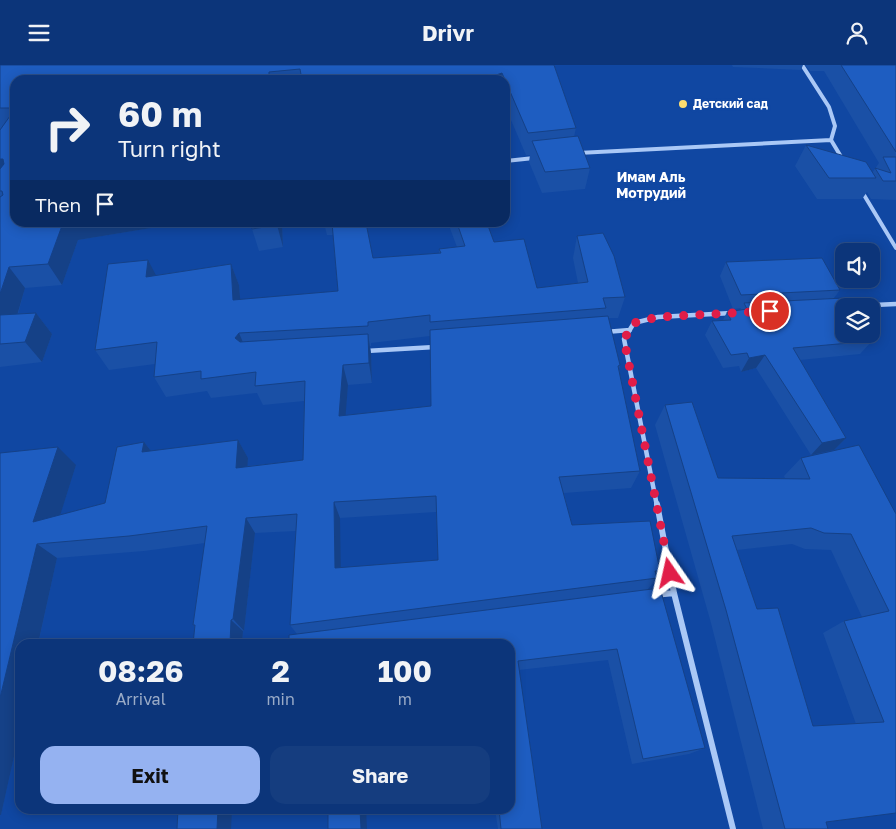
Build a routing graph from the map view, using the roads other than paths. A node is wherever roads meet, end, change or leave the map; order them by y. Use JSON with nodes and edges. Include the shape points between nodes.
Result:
{"nodes":[{"id":1,"x":802,"y":65,"type":"edge"},
{"id":2,"x":831,"y":140,"type":"junction"},
{"id":3,"x":571,"y":154,"type":"edge"},
{"id":4,"x":543,"y":157,"type":"edge"},
{"id":5,"x":510,"y":160,"type":"edge"},
{"id":6,"x":846,"y":165,"type":"edge"},
{"id":7,"x":856,"y":181,"type":"edge"},
{"id":8,"x":896,"y":248,"type":"edge"},
{"id":9,"x":896,"y":304,"type":"edge"},
{"id":10,"x":880,"y":305,"type":"edge"},
{"id":11,"x":736,"y":313,"type":"edge"},
{"id":12,"x":630,"y":330,"type":"junction"},
{"id":13,"x":601,"y":332,"type":"edge"},
{"id":14,"x":445,"y":346,"type":"edge"},
{"id":15,"x":357,"y":351,"type":"edge"},
{"id":16,"x":674,"y":593,"type":"junction"},
{"id":17,"x":645,"y":596,"type":"edge"},
{"id":18,"x":733,"y":829,"type":"edge"}],
"edges":[{"from":1,"to":2,"type":"street","via":[[829,107],[835,126]]},
{"from":2,"to":3,"type":"street"},
{"from":2,"to":6,"type":"street"},
{"from":4,"to":5,"type":"street"},
{"from":7,"to":8,"type":"street"},
{"from":9,"to":10,"type":"street"},
{"from":11,"to":12,"type":"street","via":[[658,317],[634,323]]},
{"from":12,"to":13,"type":"street"},
{"from":12,"to":16,"type":"street","via":[[624,339]]},
{"from":14,"to":15,"type":"street"},
{"from":16,"to":17,"type":"street"},
{"from":16,"to":18,"type":"street"}]}
